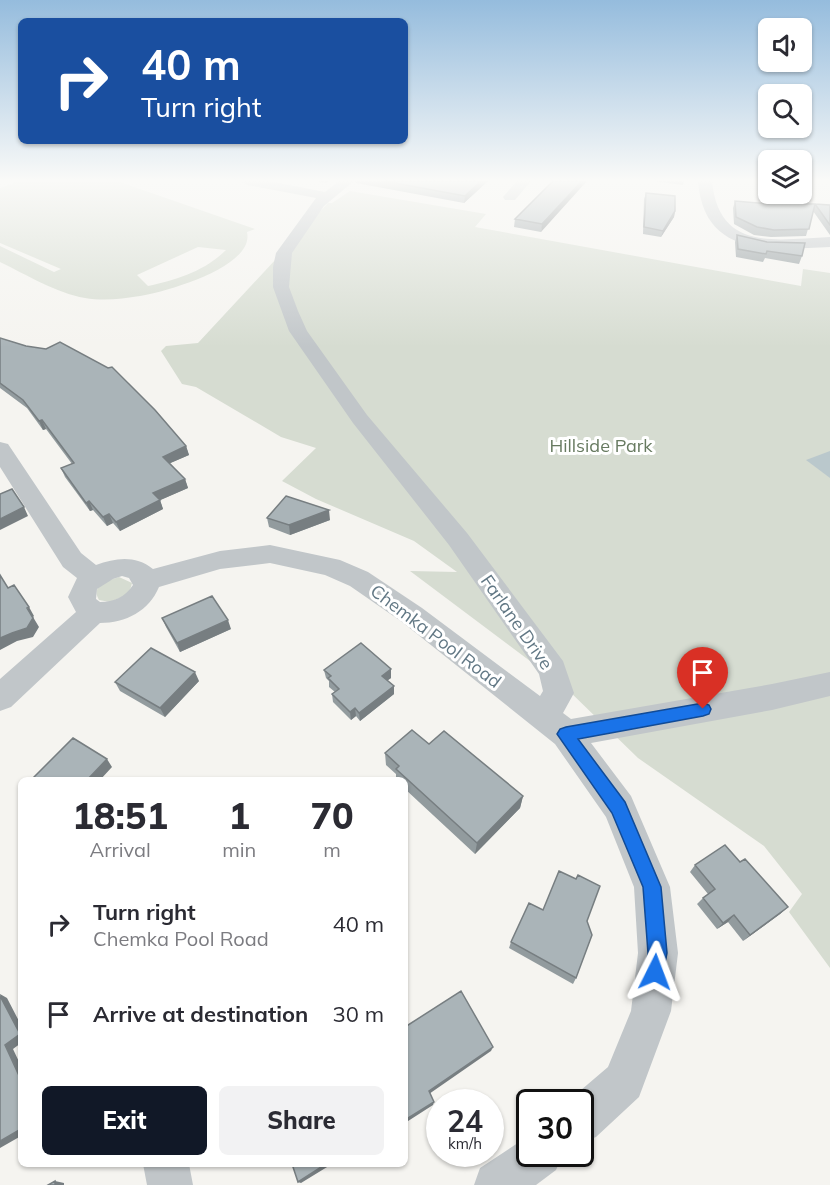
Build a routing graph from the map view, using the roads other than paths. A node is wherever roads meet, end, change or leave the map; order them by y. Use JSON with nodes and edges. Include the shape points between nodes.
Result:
{"nodes":[{"id":1,"x":296,"y":236,"type":"edge"},
{"id":2,"x":738,"y":236,"type":"edge"},
{"id":3,"x":830,"y":242,"type":"edge"},
{"id":4,"x":0,"y":449,"type":"edge"},
{"id":5,"x":93,"y":577,"type":"junction"},
{"id":6,"x":146,"y":581,"type":"junction"},
{"id":7,"x":93,"y":613,"type":"junction"},
{"id":8,"x":830,"y":684,"type":"edge"},
{"id":9,"x":0,"y":698,"type":"edge"},
{"id":10,"x":555,"y":725,"type":"junction"},
{"id":11,"x":594,"y":1109,"type":"edge"},
{"id":12,"x":167,"y":1167,"type":"edge"},
{"id":13,"x":522,"y":1167,"type":"edge"},
{"id":14,"x":170,"y":1185,"type":"edge"},
{"id":15,"x":497,"y":1185,"type":"edge"}],
"edges":[{"from":1,"to":10,"type":"street","name":"Farlane Drive","via":[[284,253],[281,287],[298,332],[360,419],[458,539],[553,670],[559,693]]},
{"from":2,"to":3,"type":"street","via":[[778,245]]},
{"from":4,"to":5,"type":"street","via":[[72,560]]},
{"from":5,"to":6,"type":"street","via":[[122,567],[140,571]]},
{"from":5,"to":7,"type":"street","via":[[86,583],[82,598],[83,605]]},
{"from":6,"to":7,"type":"street","via":[[142,597],[135,603],[114,613]]},
{"from":6,"to":10,"type":"street","name":"Chemka Pool Road","via":[[220,560],[270,554],[331,567],[358,579],[412,615]]},
{"from":7,"to":9,"type":"street"},
{"from":8,"to":10,"type":"street","via":[[772,697]]},
{"from":10,"to":11,"type":"street","via":[[619,807],[652,887],[658,953],[651,1011],[624,1082]]},
{"from":12,"to":14,"type":"street"},
{"from":13,"to":15,"type":"street"}]}
